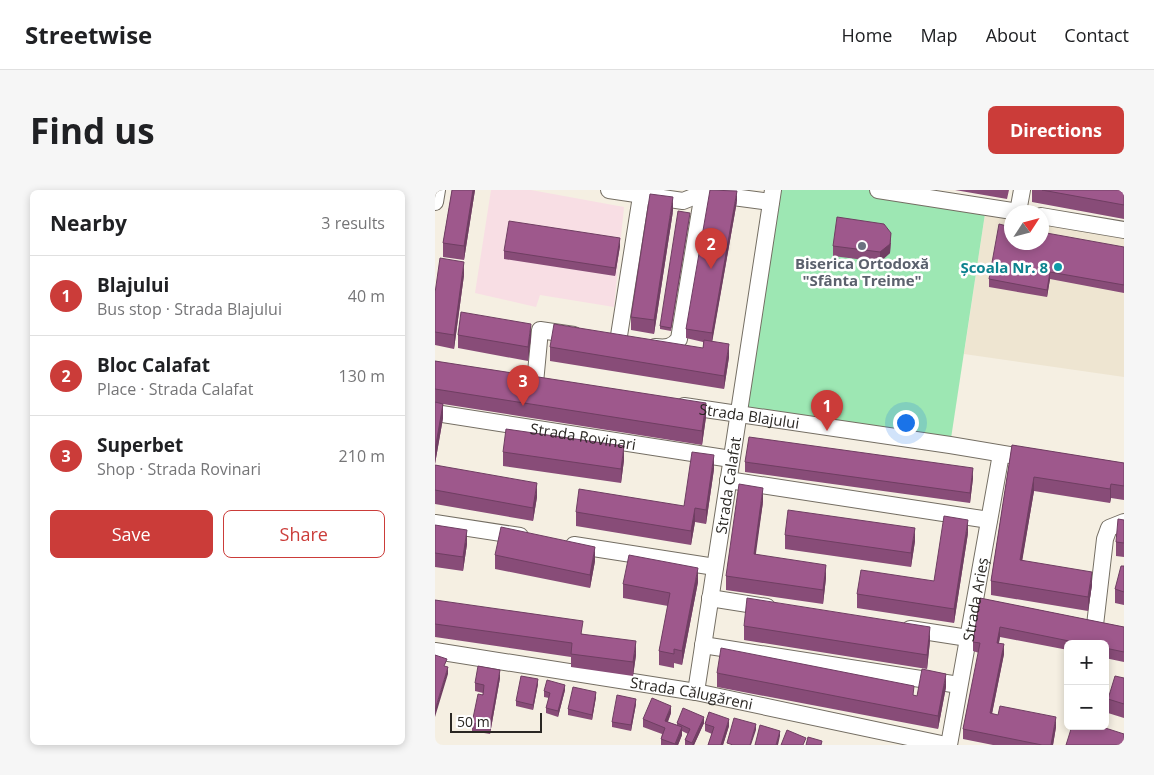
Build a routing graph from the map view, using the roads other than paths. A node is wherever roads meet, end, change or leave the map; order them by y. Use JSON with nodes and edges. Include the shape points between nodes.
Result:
{"nodes":[{"id":1,"x":437,"y":190,"type":"edge"},
{"id":2,"x":609,"y":190,"type":"edge"},
{"id":3,"x":877,"y":190,"type":"edge"},
{"id":4,"x":1022,"y":190,"type":"edge"},
{"id":5,"x":642,"y":192,"type":"edge"},
{"id":6,"x":694,"y":194,"type":"edge"},
{"id":7,"x":772,"y":196,"type":"edge"},
{"id":8,"x":435,"y":202,"type":"edge"},
{"id":9,"x":1020,"y":205,"type":"edge"},
{"id":10,"x":1004,"y":210,"type":"edge"},
{"id":11,"x":1049,"y":217,"type":"edge"},
{"id":12,"x":1124,"y":230,"type":"edge"},
{"id":13,"x":618,"y":342,"type":"junction"},
{"id":14,"x":517,"y":380,"type":"edge"},
{"id":15,"x":535,"y":383,"type":"junction"},
{"id":16,"x":555,"y":386,"type":"edge"},
{"id":17,"x":671,"y":404,"type":"edge"},
{"id":18,"x":435,"y":413,"type":"edge"},
{"id":19,"x":738,"y":414,"type":"junction"},
{"id":20,"x":1001,"y":454,"type":"junction"},
{"id":21,"x":731,"y":459,"type":"junction"},
{"id":22,"x":1049,"y":461,"type":"edge"},
{"id":23,"x":728,"y":480,"type":"junction"},
{"id":24,"x":989,"y":520,"type":"junction"},
{"id":25,"x":1124,"y":522,"type":"edge"},
{"id":26,"x":435,"y":523,"type":"edge"},
{"id":27,"x":532,"y":538,"type":"edge"},
{"id":28,"x":561,"y":543,"type":"edge"},
{"id":29,"x":715,"y":567,"type":"junction"},
{"id":30,"x":710,"y":598,"type":"junction"},
{"id":31,"x":974,"y":601,"type":"junction"},
{"id":32,"x":993,"y":605,"type":"edge"},
{"id":33,"x":787,"y":610,"type":"edge"},
{"id":34,"x":1077,"y":621,"type":"edge"},
{"id":35,"x":1095,"y":625,"type":"junction"},
{"id":36,"x":891,"y":626,"type":"edge"},
{"id":37,"x":1115,"y":629,"type":"edge"},
{"id":38,"x":968,"y":638,"type":"junction"},
{"id":39,"x":703,"y":645,"type":"junction"},
{"id":40,"x":435,"y":651,"type":"edge"},
{"id":41,"x":959,"y":685,"type":"junction"},
{"id":42,"x":696,"y":692,"type":"junction"},
{"id":43,"x":948,"y":745,"type":"edge"}],
"edges":[{"from":1,"to":8,"type":"street"},
{"from":2,"to":5,"type":"street"},
{"from":3,"to":10,"type":"street"},
{"from":4,"to":9,"type":"street"},
{"from":5,"to":6,"type":"street","via":[[683,201]]},
{"from":5,"to":13,"type":"street"},
{"from":6,"to":7,"type":"street"},
{"from":6,"to":13,"type":"street","via":[[679,339],[667,348]]},
{"from":7,"to":19,"type":"street","name":"Strada Calafat"},
{"from":11,"to":12,"type":"street"},
{"from":13,"to":15,"type":"street","via":[[540,330]]},
{"from":14,"to":15,"type":"street"},
{"from":15,"to":16,"type":"street"},
{"from":17,"to":19,"type":"street","name":"Strada Blajului"},
{"from":18,"to":21,"type":"street","name":"Strada Rovinari"},
{"from":19,"to":20,"type":"street","name":"Strada Blajului"},
{"from":19,"to":21,"type":"street","name":"Strada Calafat"},
{"from":20,"to":22,"type":"street","name":"Strada Blajului"},
{"from":20,"to":24,"type":"street","name":"Strada Arieș"},
{"from":21,"to":23,"type":"street","name":"Strada Calafat"},
{"from":23,"to":24,"type":"street"},
{"from":23,"to":29,"type":"street","name":"Strada Calafat"},
{"from":24,"to":31,"type":"street","name":"Strada Arieș"},
{"from":25,"to":35,"type":"street","via":[[1109,528],[1105,539]]},
{"from":26,"to":27,"type":"street"},
{"from":28,"to":29,"type":"street"},
{"from":29,"to":30,"type":"street","name":"Strada Calafat"},
{"from":30,"to":33,"type":"street"},
{"from":30,"to":39,"type":"street","name":"Strada Calafat"},
{"from":31,"to":32,"type":"street"},
{"from":31,"to":38,"type":"street","name":"Strada Arieș"},
{"from":34,"to":35,"type":"street"},
{"from":35,"to":37,"type":"street"},
{"from":36,"to":38,"type":"street"},
{"from":38,"to":41,"type":"street","name":"Strada Arieș"},
{"from":39,"to":41,"type":"street"},
{"from":39,"to":42,"type":"street","name":"Strada Calafat"},
{"from":40,"to":42,"type":"street","name":"Strada Călugăreni"},
{"from":41,"to":43,"type":"street","name":"Strada Arieș"},
{"from":42,"to":43,"type":"street","name":"Strada Călugăreni"}]}
